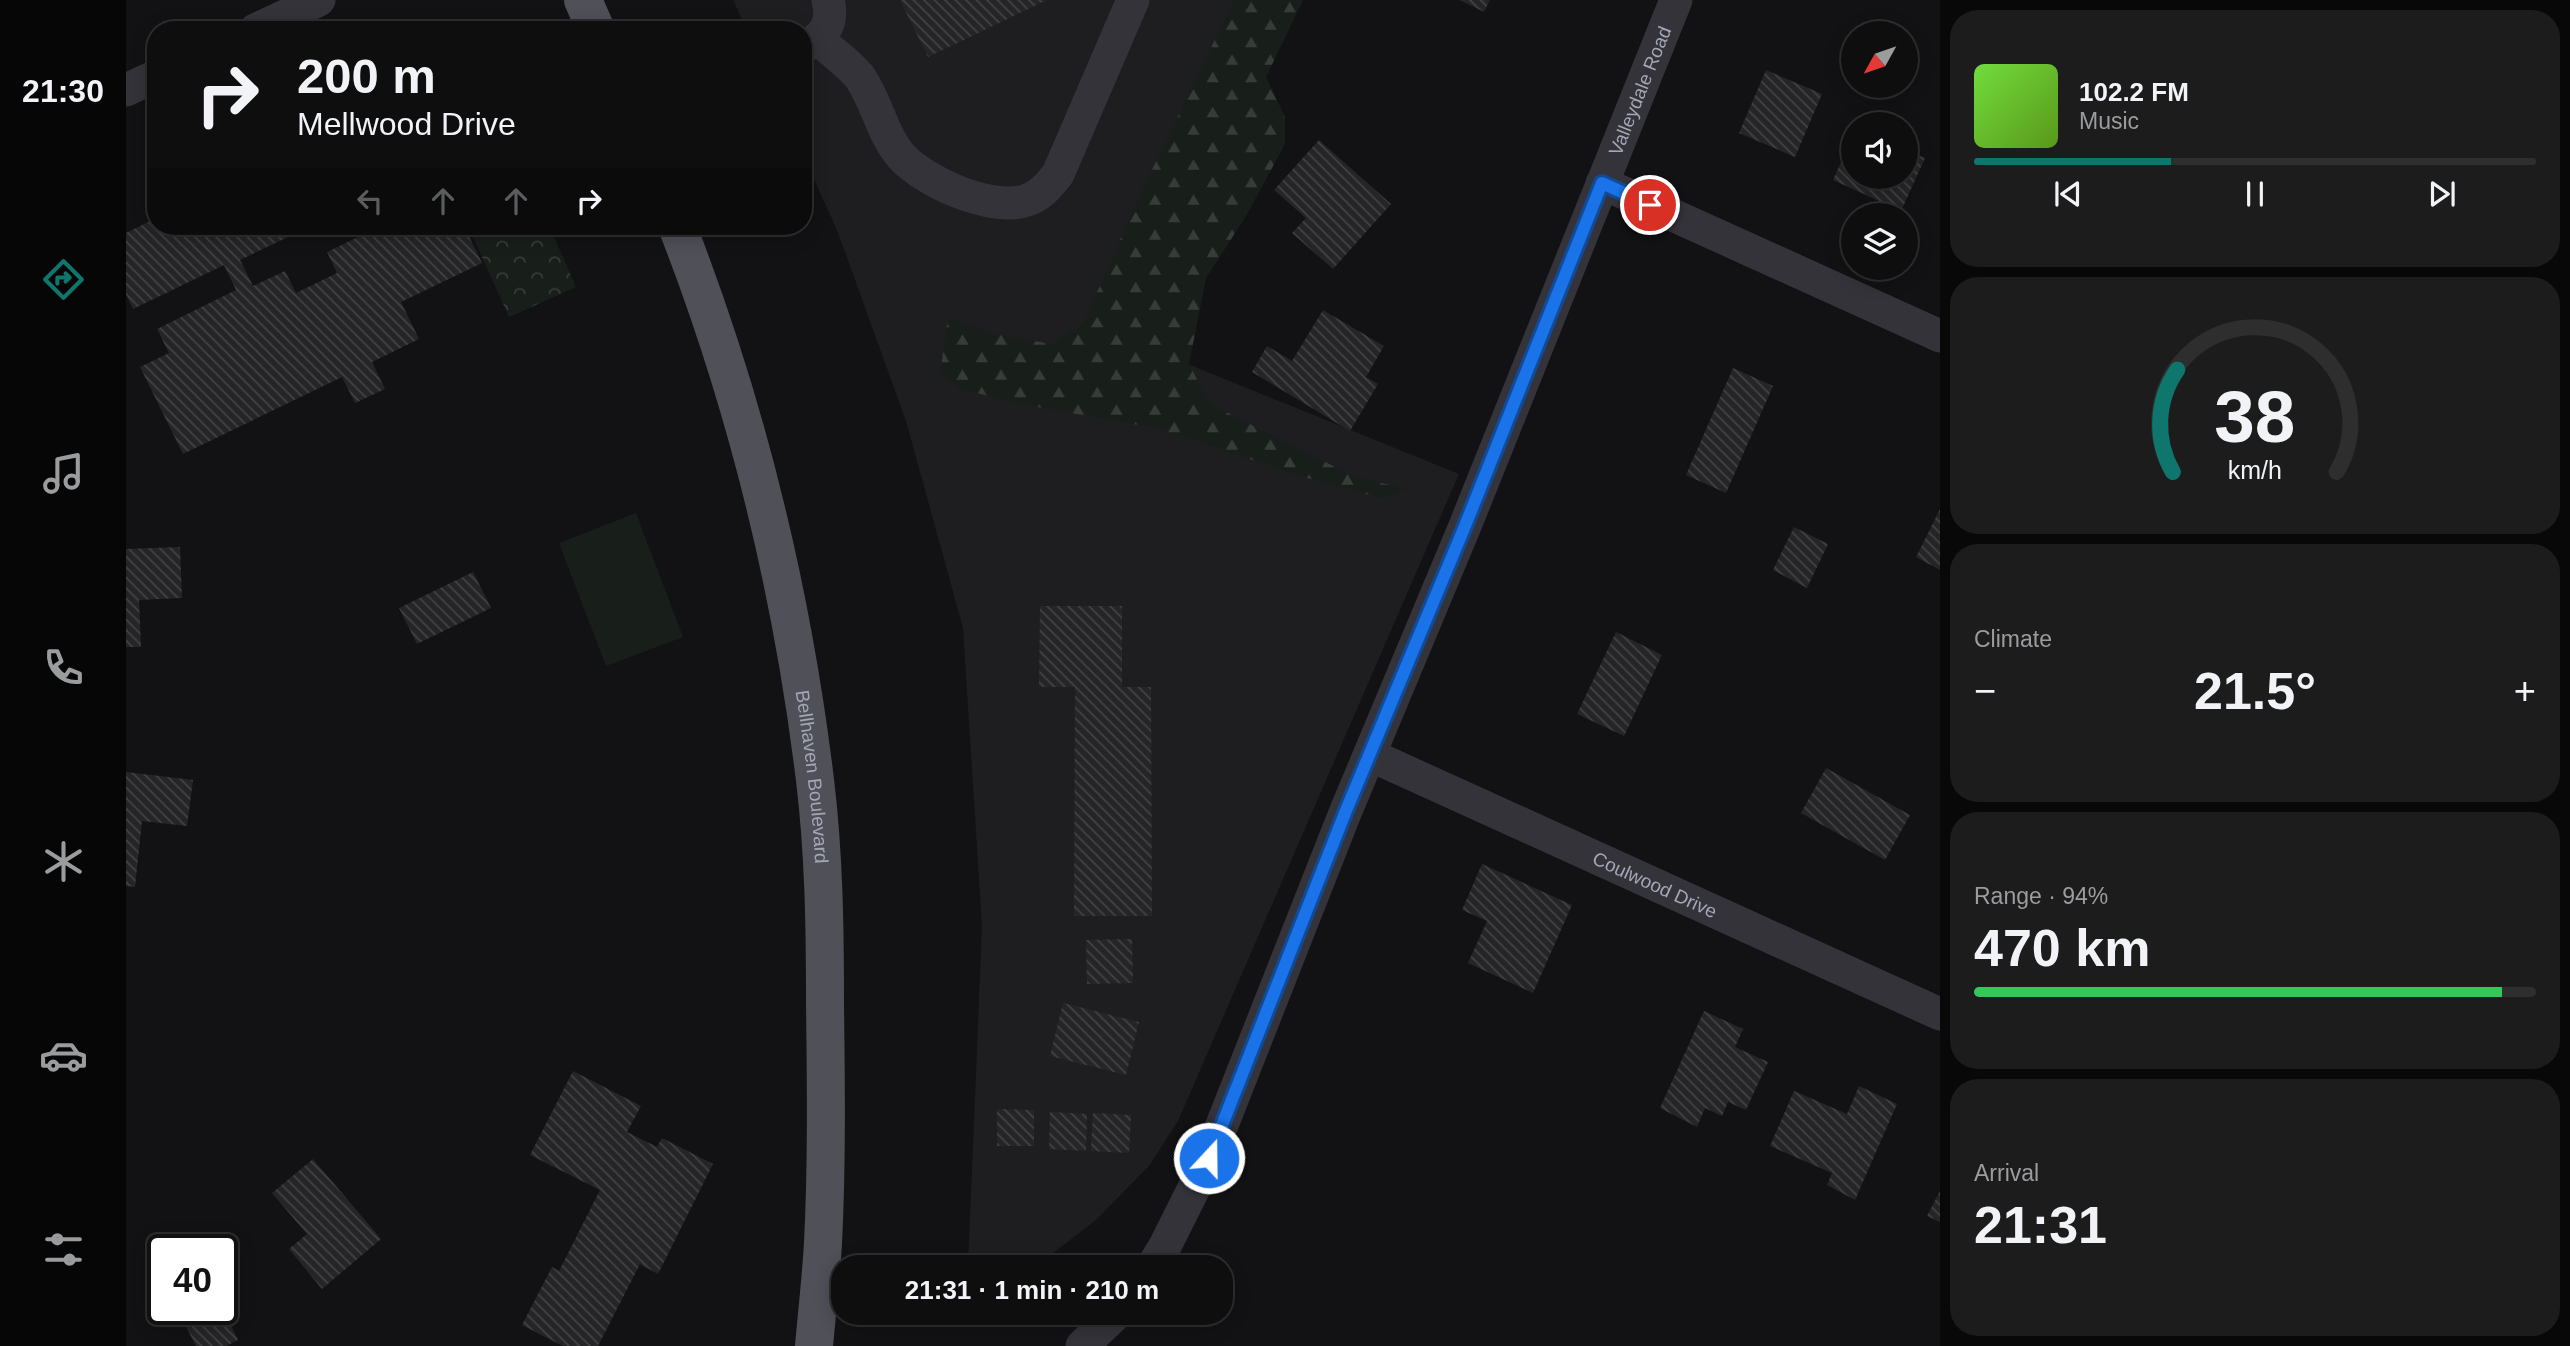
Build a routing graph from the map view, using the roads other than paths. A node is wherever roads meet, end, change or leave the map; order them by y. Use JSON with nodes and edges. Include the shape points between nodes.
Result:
{"nodes":[{"id":1,"x":319,"y":0,"type":"edge"},
{"id":2,"x":583,"y":0,"type":"edge"},
{"id":3,"x":828,"y":0,"type":"edge"},
{"id":4,"x":1133,"y":0,"type":"edge"},
{"id":5,"x":1676,"y":0,"type":"edge"},
{"id":6,"x":274,"y":21,"type":"edge"},
{"id":7,"x":592,"y":21,"type":"edge"},
{"id":8,"x":812,"y":43,"type":"edge"},
{"id":9,"x":812,"y":45,"type":"edge"},
{"id":10,"x":147,"y":80,"type":"edge"},
{"id":11,"x":126,"y":90,"type":"edge"},
{"id":12,"x":1602,"y":183,"type":"junction"},
{"id":13,"x":681,"y":235,"type":"edge"},
{"id":14,"x":1940,"y":336,"type":"edge"},
{"id":15,"x":1370,"y":755,"type":"junction"},
{"id":16,"x":1940,"y":1014,"type":"edge"},
{"id":17,"x":1159,"y":1255,"type":"edge"},
{"id":18,"x":1104,"y":1325,"type":"edge"},
{"id":19,"x":814,"y":1346,"type":"edge"},
{"id":20,"x":1082,"y":1346,"type":"edge"}],
"edges":[{"from":1,"to":6,"type":"street"},
{"from":2,"to":7,"type":"main road"},
{"from":3,"to":8,"type":"street","via":[[830,19]]},
{"from":4,"to":9,"type":"street","via":[[1058,174],[1039,194],[1015,203],[976,197],[914,169],[899,154],[858,75]]},
{"from":5,"to":12,"type":"street","name":"Valleydale Road"},
{"from":10,"to":11,"type":"street"},
{"from":12,"to":14,"type":"street"},
{"from":12,"to":15,"type":"street","name":"Valleydale Road"},
{"from":13,"to":19,"type":"main road","name":"Bellhaven Boulevard","via":[[729,368],[762,495],[793,636],[815,780],[825,909],[826,1137]]},
{"from":15,"to":16,"type":"street","name":"Coulwood Drive"},
{"from":15,"to":17,"type":"street","name":"Valleydale Road","via":[[1209,1158]]},
{"from":18,"to":20,"type":"street"}]}
